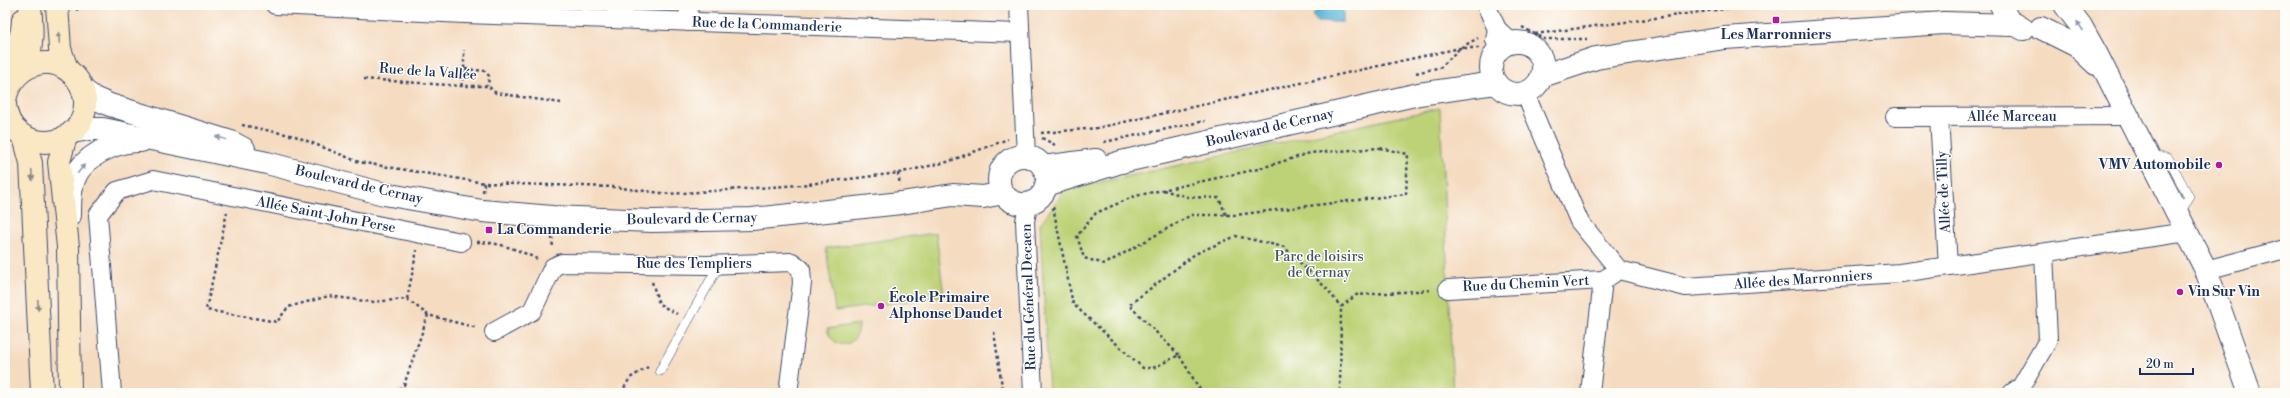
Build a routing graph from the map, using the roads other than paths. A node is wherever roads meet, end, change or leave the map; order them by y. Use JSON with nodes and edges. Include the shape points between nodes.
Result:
{"nodes":[{"id":1,"x":24,"y":5,"type":"edge"},
{"id":2,"x":30,"y":5,"type":"edge"},
{"id":3,"x":57,"y":5,"type":"edge"},
{"id":4,"x":275,"y":5,"type":"edge"},
{"id":5,"x":1019,"y":5,"type":"edge"},
{"id":6,"x":1486,"y":5,"type":"edge"},
{"id":7,"x":1989,"y":5,"type":"edge"},
{"id":8,"x":2001,"y":5,"type":"edge"},
{"id":9,"x":2060,"y":5,"type":"edge"},
{"id":10,"x":2065,"y":5,"type":"edge"},
{"id":11,"x":689,"y":13,"type":"edge"},
{"id":12,"x":1944,"y":23,"type":"junction"},
{"id":13,"x":2013,"y":25,"type":"junction"},
{"id":14,"x":2041,"y":28,"type":"junction"},
{"id":15,"x":1020,"y":33,"type":"junction"},
{"id":16,"x":1536,"y":43,"type":"junction"},
{"id":17,"x":1595,"y":49,"type":"junction"},
{"id":18,"x":1498,"y":53,"type":"junction"},
{"id":19,"x":67,"y":69,"type":"junction"},
{"id":20,"x":13,"y":70,"type":"edge"},
{"id":21,"x":1542,"y":76,"type":"junction"},
{"id":22,"x":2112,"y":84,"type":"junction"},
{"id":23,"x":83,"y":90,"type":"junction"},
{"id":24,"x":1525,"y":93,"type":"junction"},
{"id":25,"x":2128,"y":116,"type":"junction"},
{"id":26,"x":10,"y":117,"type":"edge"},
{"id":27,"x":1895,"y":117,"type":"dead end"},
{"id":28,"x":1939,"y":117,"type":"junction"},
{"id":29,"x":69,"y":134,"type":"junction"},
{"id":30,"x":164,"y":142,"type":"junction"},
{"id":31,"x":267,"y":163,"type":"junction"},
{"id":32,"x":1038,"y":169,"type":"junction"},
{"id":33,"x":1001,"y":184,"type":"junction"},
{"id":34,"x":1029,"y":202,"type":"junction"},
{"id":35,"x":2183,"y":223,"type":"junction"},
{"id":36,"x":461,"y":242,"type":"road end"},
{"id":37,"x":68,"y":247,"type":"junction"},
{"id":38,"x":2285,"y":249,"type":"edge"},
{"id":39,"x":2044,"y":253,"type":"junction"},
{"id":40,"x":719,"y":265,"type":"junction"},
{"id":41,"x":1948,"y":266,"type":"junction"},
{"id":42,"x":1619,"y":270,"type":"junction"},
{"id":43,"x":2206,"y":270,"type":"junction"},
{"id":44,"x":1603,"y":280,"type":"junction"},
{"id":45,"x":1448,"y":288,"type":"road end"},
{"id":46,"x":494,"y":332,"type":"road end"},
{"id":47,"x":660,"y":371,"type":"dead end"},
{"id":48,"x":42,"y":393,"type":"edge"},
{"id":49,"x":70,"y":393,"type":"edge"},
{"id":50,"x":112,"y":393,"type":"edge"},
{"id":51,"x":788,"y":393,"type":"edge"},
{"id":52,"x":1033,"y":393,"type":"edge"},
{"id":53,"x":1590,"y":393,"type":"edge"},
{"id":54,"x":2012,"y":393,"type":"edge"},
{"id":55,"x":2250,"y":393,"type":"edge"}],
"edges":[{"from":1,"to":20,"type":"main road","via":[[21,39],[16,47]]},
{"from":2,"to":20,"type":"main road","via":[[30,56]]},
{"from":19,"to":3,"type":"main road","one_way":true,"via":[[60,48]]},
{"from":4,"to":11,"type":"street","name":"Rue de la Commanderie"},
{"from":5,"to":15,"type":"street"},
{"from":6,"to":18,"type":"street"},
{"from":7,"to":12,"type":"street"},
{"from":8,"to":13,"type":"street","via":[[2004,15]]},
{"from":9,"to":14,"type":"street","via":[[2053,20]]},
{"from":22,"to":10,"type":"street","one_way":true,"via":[[2081,26]]},
{"from":11,"to":15,"type":"street","name":"Rue de la Commanderie"},
{"from":12,"to":13,"type":"street"},
{"from":12,"to":17,"type":"street"},
{"from":13,"to":14,"type":"street","via":[[2031,30]]},
{"from":14,"to":22,"type":"street","via":[[2077,46]]},
{"from":15,"to":32,"type":"street","via":[[1026,134]]},
{"from":16,"to":17,"type":"street"},
{"from":16,"to":18,"type":"street","via":[[1526,43]]},
{"from":16,"to":21,"type":"street","via":[[1543,63]]},
{"from":17,"to":21,"type":"street"},
{"from":18,"to":24,"type":"street","via":[[1508,93]]},
{"from":18,"to":32,"type":"street","name":"Boulevard de Cernay","via":[[1420,94],[1121,162]]},
{"from":19,"to":20,"type":"main road","via":[[60,65],[44,63]]},
{"from":19,"to":23,"type":"main road"},
{"from":20,"to":26,"type":"main road","via":[[7,89]]},
{"from":21,"to":24,"type":"street","via":[[1535,86]]},
{"from":22,"to":25,"type":"street"},
{"from":23,"to":29,"type":"main road","via":[[84,113]]},
{"from":31,"to":23,"type":"street","name":"Boulevard de Cernay","one_way":true,"via":[[232,142],[110,105]]},
{"from":24,"to":42,"type":"street","via":[[1579,221]]},
{"from":25,"to":28,"type":"street","name":"Allée Marceau"},
{"from":25,"to":35,"type":"street"},
{"from":26,"to":29,"type":"main road","via":[[42,142],[55,142]]},
{"from":26,"to":48,"type":"main road","one_way":true,"via":[[31,163]]},
{"from":27,"to":28,"type":"street","name":"Allée Marceau"},
{"from":28,"to":41,"type":"street","name":"Allée de Tilly"},
{"from":29,"to":30,"type":"street","name":"Boulevard de Cernay","via":[[89,129],[103,129]]},
{"from":29,"to":37,"type":"main road","via":[[59,162]]},
{"from":30,"to":31,"type":"street","name":"Boulevard de Cernay"},
{"from":37,"to":30,"type":"street","one_way":true,"via":[[71,191],[79,170],[95,155],[119,144],[134,141]]},
{"from":31,"to":33,"type":"street","name":"Boulevard de Cernay","via":[[384,194],[482,211],[652,221],[752,219],[894,204],[953,194],[966,186]]},
{"from":32,"to":33,"type":"street","via":[[1009,160],[1001,171]]},
{"from":32,"to":34,"type":"street","via":[[1040,196]]},
{"from":33,"to":34,"type":"street","via":[[1012,201]]},
{"from":34,"to":52,"type":"street","name":"Rue du Général Decaen","via":[[1025,221]]},
{"from":35,"to":39,"type":"street","name":"Allée des Marronniers"},
{"from":35,"to":43,"type":"street"},
{"from":36,"to":50,"type":"street","name":"Allée Saint-John Perse","via":[[153,180],[117,191],[98,215]]},
{"from":37,"to":49,"type":"main road"},
{"from":38,"to":43,"type":"street"},
{"from":39,"to":41,"type":"street","name":"Allée des Marronniers"},
{"from":39,"to":54,"type":"street","via":[[2048,340],[2021,387]]},
{"from":40,"to":46,"type":"street","name":"Rue des Templiers","via":[[562,263],[553,267],[532,311]]},
{"from":40,"to":47,"type":"lane"},
{"from":40,"to":51,"type":"street","name":"Rue des Templiers","via":[[792,262],[801,269],[802,283]]},
{"from":41,"to":42,"type":"street","name":"Allée des Marronniers","via":[[1900,273],[1686,287]]},
{"from":42,"to":44,"type":"street"},
{"from":43,"to":55,"type":"street"},
{"from":44,"to":45,"type":"street","name":"Rue du Chemin Vert"},
{"from":44,"to":53,"type":"street"}]}
